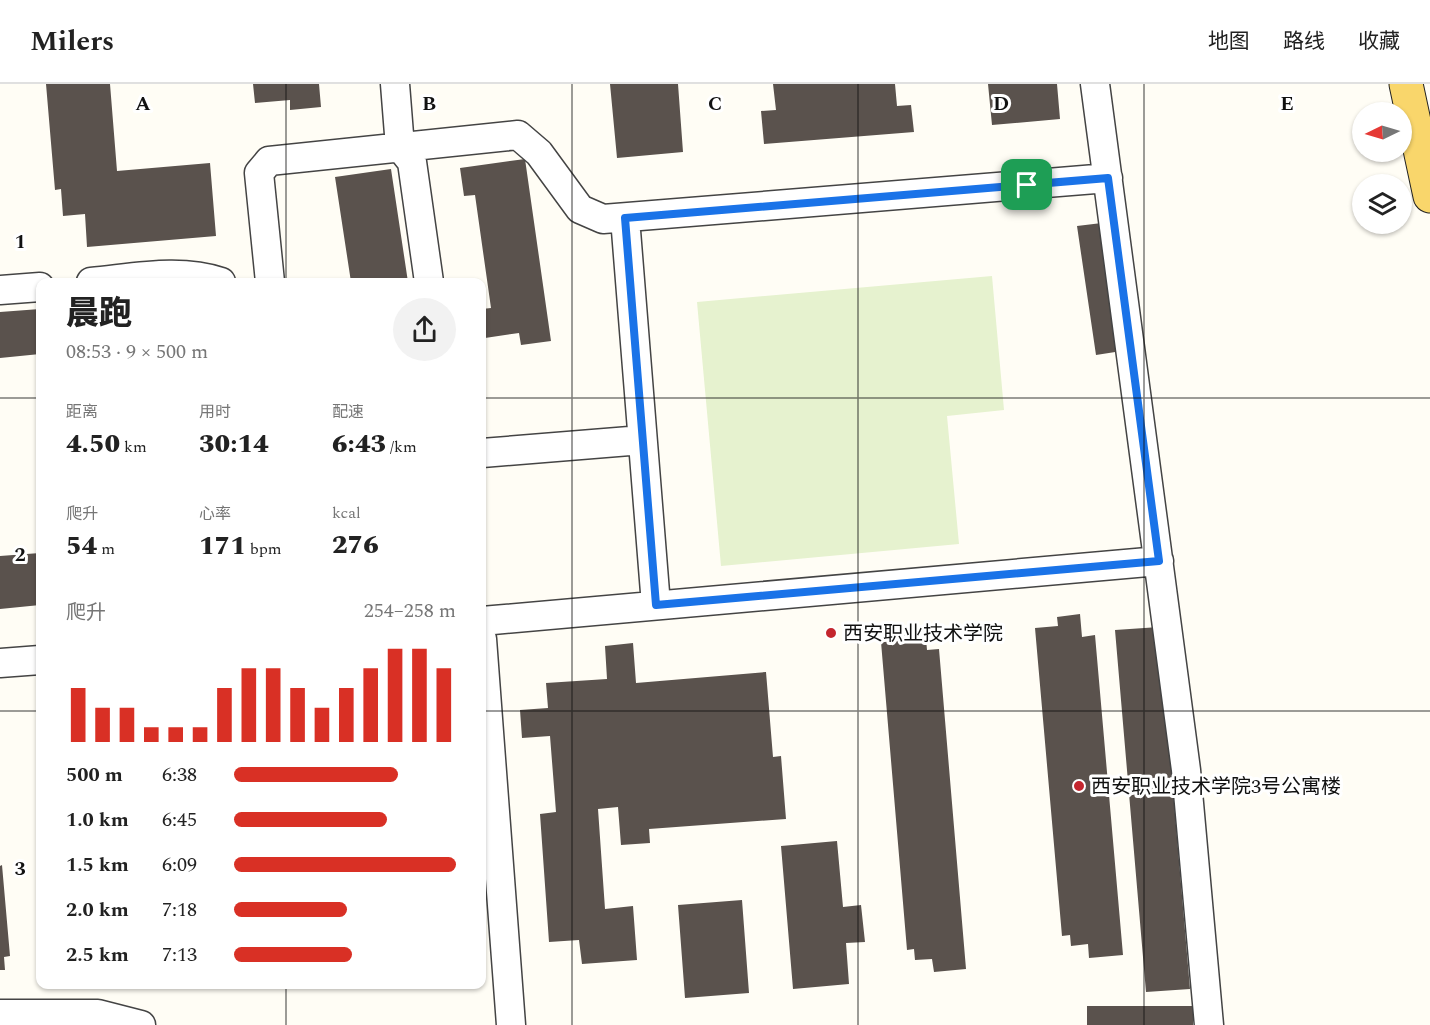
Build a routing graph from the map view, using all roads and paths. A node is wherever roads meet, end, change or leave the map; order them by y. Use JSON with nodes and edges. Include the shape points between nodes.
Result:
{"nodes":[{"id":1,"x":394,"y":84,"type":"edge"},
{"id":2,"x":1095,"y":84,"type":"edge"},
{"id":3,"x":1407,"y":84,"type":"edge"},
{"id":4,"x":400,"y":147,"type":"junction"},
{"id":5,"x":1108,"y":178,"type":"junction"},
{"id":6,"x":1430,"y":196,"type":"edge"},
{"id":7,"x":625,"y":218,"type":"junction"},
{"id":8,"x":133,"y":278,"type":"edge"},
{"id":9,"x":208,"y":278,"type":"edge"},
{"id":10,"x":270,"y":278,"type":"edge"},
{"id":11,"x":428,"y":278,"type":"edge"},
{"id":12,"x":36,"y":287,"type":"edge"},
{"id":13,"x":0,"y":290,"type":"edge"},
{"id":14,"x":642,"y":440,"type":"junction"},
{"id":15,"x":486,"y":453,"type":"edge"},
{"id":16,"x":1159,"y":561,"type":"junction"},
{"id":17,"x":656,"y":605,"type":"junction"},
{"id":18,"x":486,"y":621,"type":"edge"},
{"id":19,"x":36,"y":660,"type":"edge"},
{"id":20,"x":0,"y":663,"type":"edge"},
{"id":21,"x":486,"y":692,"type":"edge"},
{"id":22,"x":0,"y":1014,"type":"edge"},
{"id":23,"x":141,"y":1025,"type":"edge"},
{"id":24,"x":511,"y":1025,"type":"edge"},
{"id":25,"x":1209,"y":1025,"type":"edge"}],
"edges":[{"from":1,"to":4,"type":"street"},
{"from":2,"to":5,"type":"street"},
{"from":3,"to":6,"type":"main road"},
{"from":4,"to":7,"type":"street","via":[[518,135],[539,153],[580,209],[603,219]]},
{"from":4,"to":10,"type":"street","via":[[269,161],[259,173]]},
{"from":4,"to":11,"type":"street","via":[[412,162]]},
{"from":5,"to":7,"type":"street"},
{"from":5,"to":16,"type":"street"},
{"from":7,"to":14,"type":"street"},
{"from":8,"to":9,"type":"street"},
{"from":12,"to":13,"type":"street"},
{"from":14,"to":15,"type":"street"},
{"from":14,"to":17,"type":"street"},
{"from":16,"to":17,"type":"street"},
{"from":16,"to":25,"type":"street","via":[[1186,770]]},
{"from":17,"to":18,"type":"street"},
{"from":19,"to":20,"type":"street"},
{"from":21,"to":24,"type":"street"},
{"from":22,"to":23,"type":"street","via":[[98,1014]]}]}
